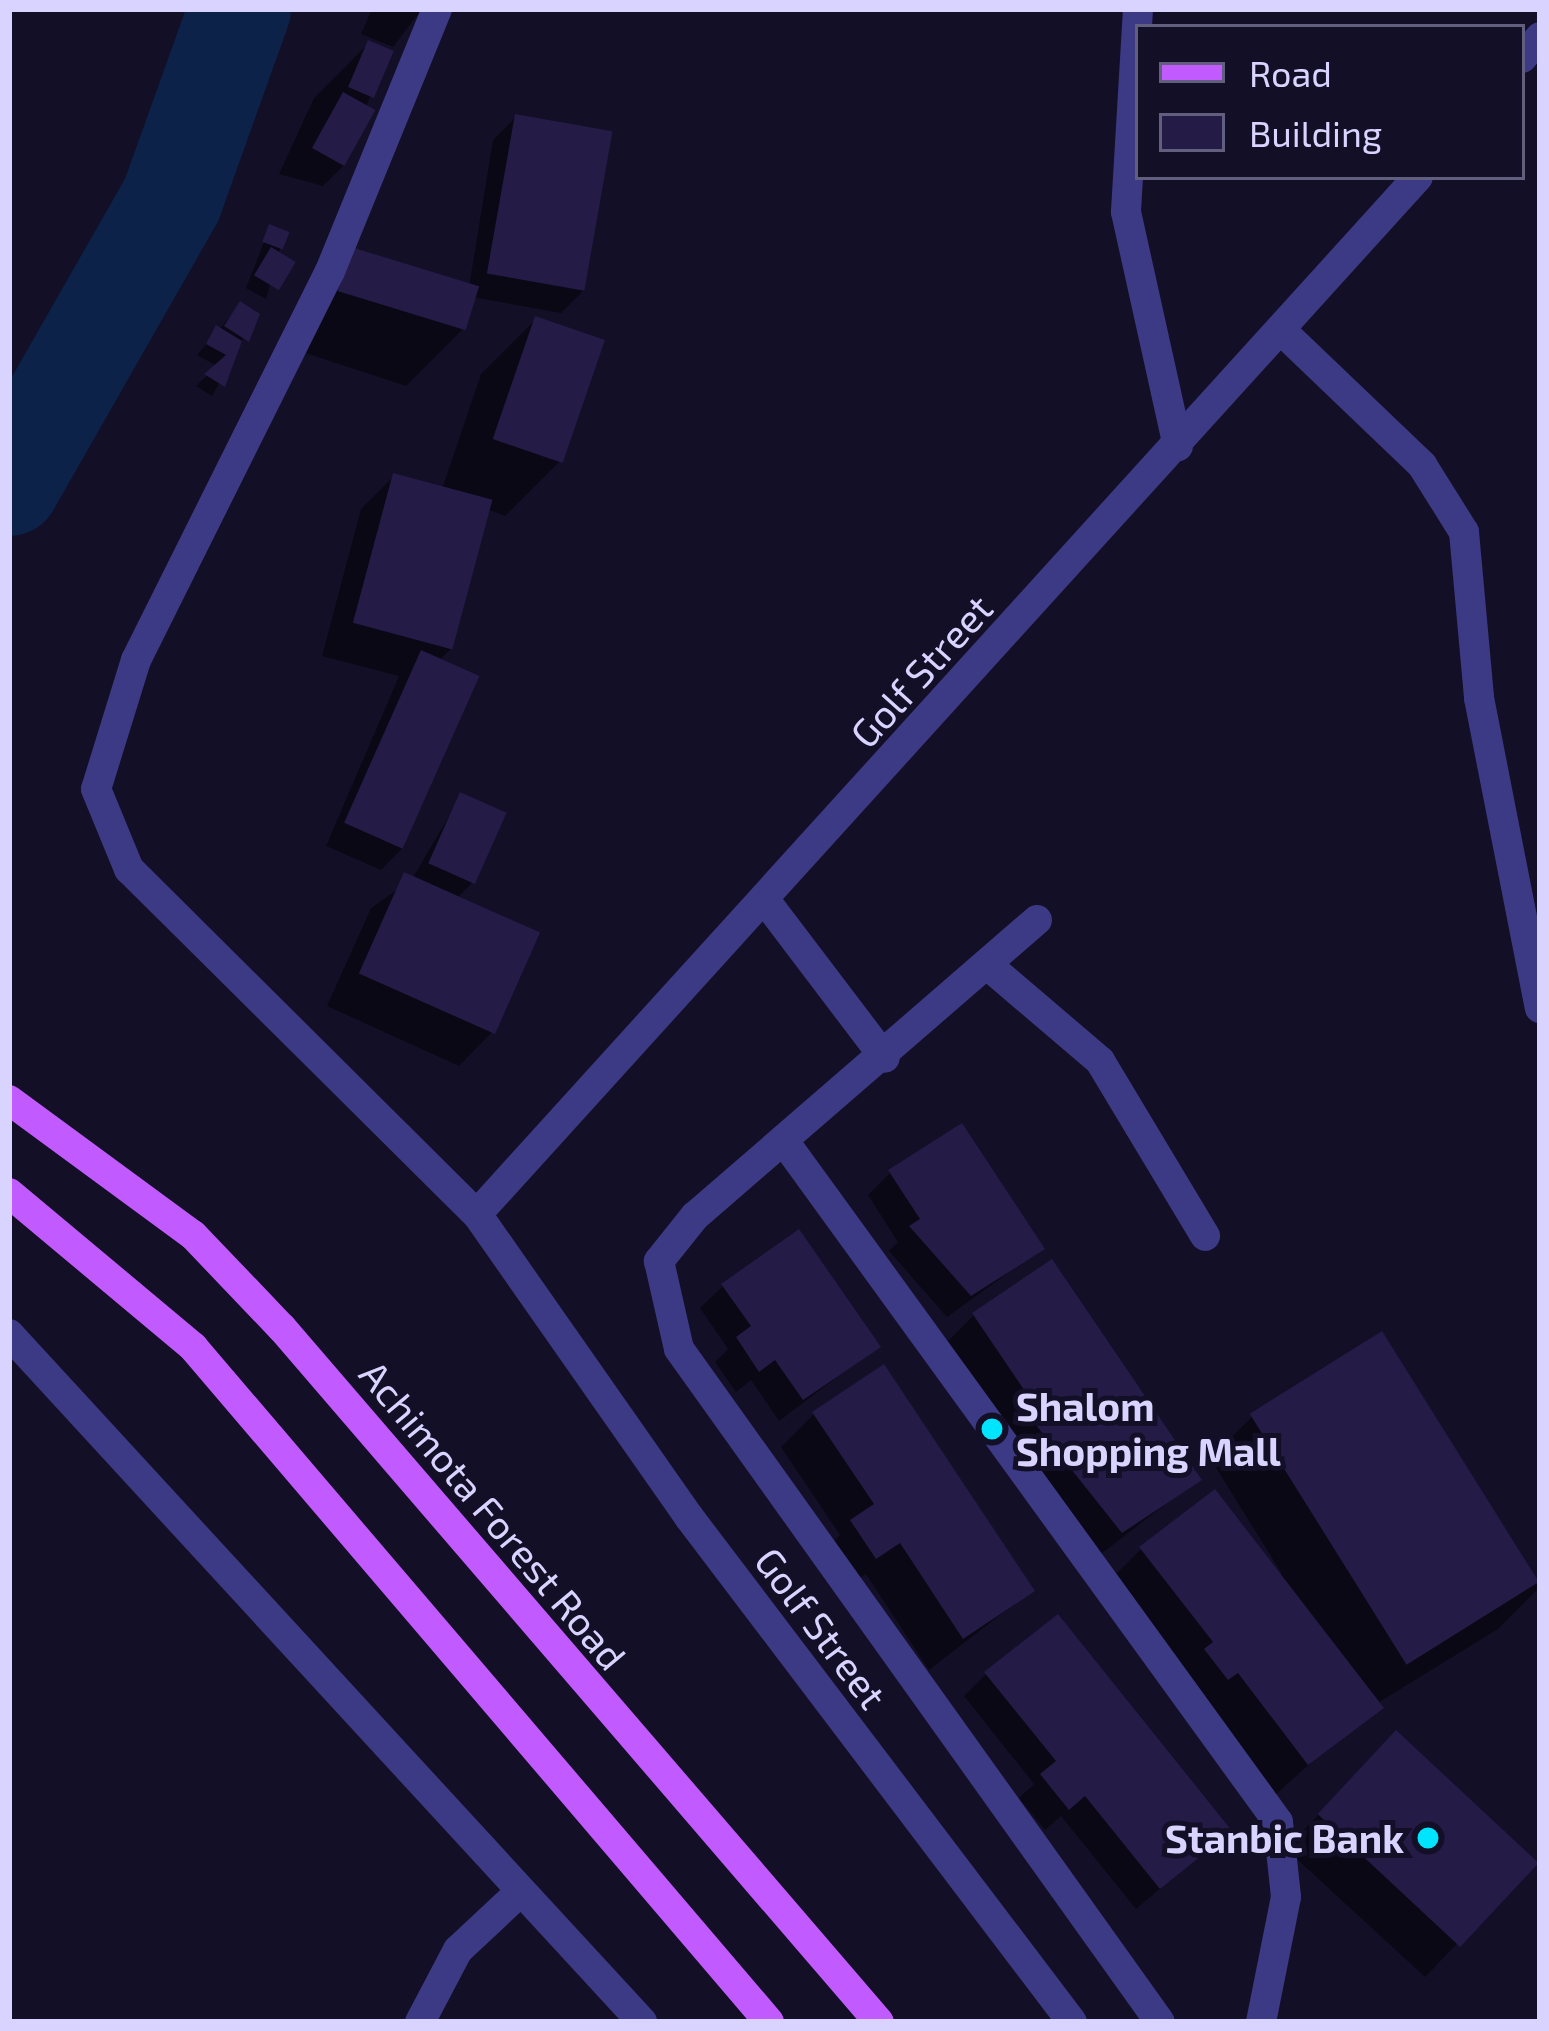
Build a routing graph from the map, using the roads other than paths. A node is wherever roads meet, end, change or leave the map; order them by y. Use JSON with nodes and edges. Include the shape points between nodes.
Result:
{"nodes":[{"id":1,"x":437,"y":9,"type":"edge"},
{"id":2,"x":1135,"y":60,"type":"edge"},
{"id":3,"x":1415,"y":180,"type":"edge"},
{"id":4,"x":1282,"y":332,"type":"junction"},
{"id":5,"x":1178,"y":446,"type":"junction"},
{"id":6,"x":765,"y":900,"type":"junction"},
{"id":7,"x":1037,"y":920,"type":"dead end"},
{"id":8,"x":990,"y":967,"type":"junction"},
{"id":9,"x":1540,"y":1008,"type":"edge"},
{"id":10,"x":885,"y":1058,"type":"junction"},
{"id":11,"x":9,"y":1100,"type":"edge"},
{"id":12,"x":784,"y":1141,"type":"junction"},
{"id":13,"x":9,"y":1193,"type":"edge"},
{"id":14,"x":477,"y":1214,"type":"junction"},
{"id":15,"x":1205,"y":1236,"type":"dead end"},
{"id":16,"x":9,"y":1334,"type":"edge"},
{"id":17,"x":520,"y":1892,"type":"junction"},
{"id":18,"x":420,"y":2022,"type":"edge"},
{"id":19,"x":642,"y":2022,"type":"edge"},
{"id":20,"x":769,"y":2022,"type":"edge"},
{"id":21,"x":879,"y":2022,"type":"edge"},
{"id":22,"x":1072,"y":2022,"type":"edge"},
{"id":23,"x":1160,"y":2022,"type":"edge"},
{"id":24,"x":1261,"y":2022,"type":"edge"}],
"edges":[{"from":1,"to":14,"type":"street","name":"Golf Street","via":[[409,98],[136,660],[99,760],[112,834],[173,915]]},
{"from":2,"to":5,"type":"street","via":[[1126,212]]},
{"from":3,"to":4,"type":"street","name":"Golf Street"},
{"from":4,"to":5,"type":"street","name":"Golf Street"},
{"from":4,"to":9,"type":"street","via":[[1422,464],[1464,532],[1479,698]]},
{"from":5,"to":6,"type":"street","name":"Golf Street"},
{"from":6,"to":10,"type":"street"},
{"from":6,"to":14,"type":"street","name":"Golf Street"},
{"from":7,"to":8,"type":"street"},
{"from":8,"to":10,"type":"street"},
{"from":8,"to":15,"type":"street","via":[[1100,1061]]},
{"from":10,"to":12,"type":"street"},
{"from":11,"to":21,"type":"main road","name":"Achimota Forest Road","via":[[193,1235],[282,1328]]},
{"from":12,"to":23,"type":"street","via":[[659,1261],[680,1349]]},
{"from":12,"to":24,"type":"street","via":[[1278,1822],[1286,1898]]},
{"from":13,"to":20,"type":"main road","via":[[194,1347]]},
{"from":14,"to":22,"type":"street","name":"Golf Street","via":[[689,1516]]},
{"from":16,"to":17,"type":"street"},
{"from":17,"to":18,"type":"street","via":[[458,1950]]},
{"from":17,"to":19,"type":"street"}]}
